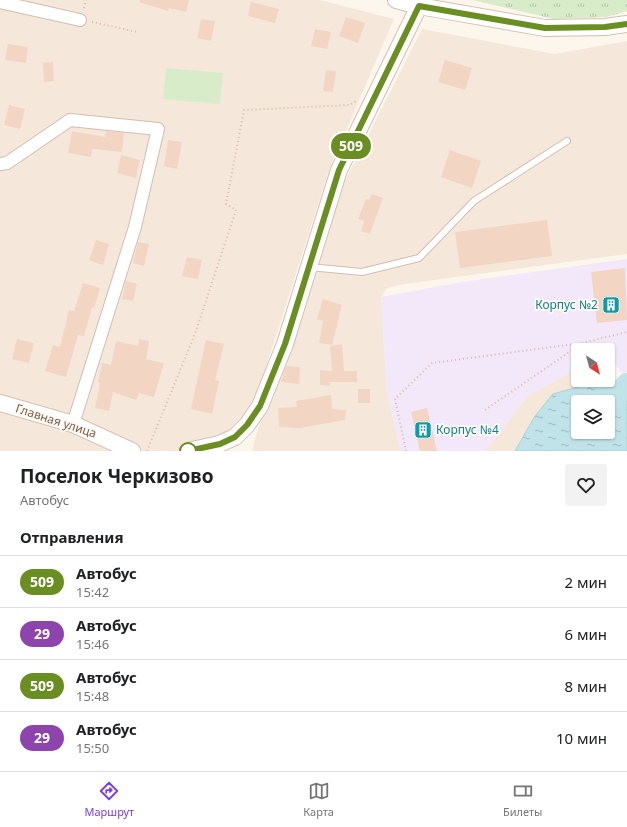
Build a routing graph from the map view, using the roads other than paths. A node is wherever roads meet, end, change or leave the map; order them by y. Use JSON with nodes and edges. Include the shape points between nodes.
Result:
{"nodes":[{"id":1,"x":396,"y":0,"type":"edge"},
{"id":2,"x":0,"y":2,"type":"edge"},
{"id":3,"x":419,"y":6,"type":"junction"},
{"id":4,"x":80,"y":20,"type":"road end"},
{"id":5,"x":627,"y":24,"type":"edge"},
{"id":6,"x":567,"y":141,"type":"dead end"},
{"id":7,"x":0,"y":164,"type":"edge"},
{"id":8,"x":309,"y":267,"type":"junction"},
{"id":9,"x":0,"y":403,"type":"edge"},
{"id":10,"x":73,"y":424,"type":"junction"},
{"id":11,"x":132,"y":451,"type":"edge"},
{"id":12,"x":188,"y":451,"type":"edge"}],
"edges":[{"from":1,"to":3,"type":"main road"},
{"from":2,"to":4,"type":"street"},
{"from":3,"to":5,"type":"main road","via":[[545,28]]},
{"from":3,"to":8,"type":"main road","via":[[339,170]]},
{"from":6,"to":8,"type":"lane","via":[[474,201],[419,258],[362,272]]},
{"from":7,"to":10,"type":"street","via":[[7,163],[70,120],[158,129],[135,227]]},
{"from":8,"to":12,"type":"main road","via":[[285,344],[260,406],[235,437],[220,444]]},
{"from":9,"to":10,"type":"main road","name":"Главная улица"},
{"from":10,"to":11,"type":"main road","name":"Главная улица"}]}
